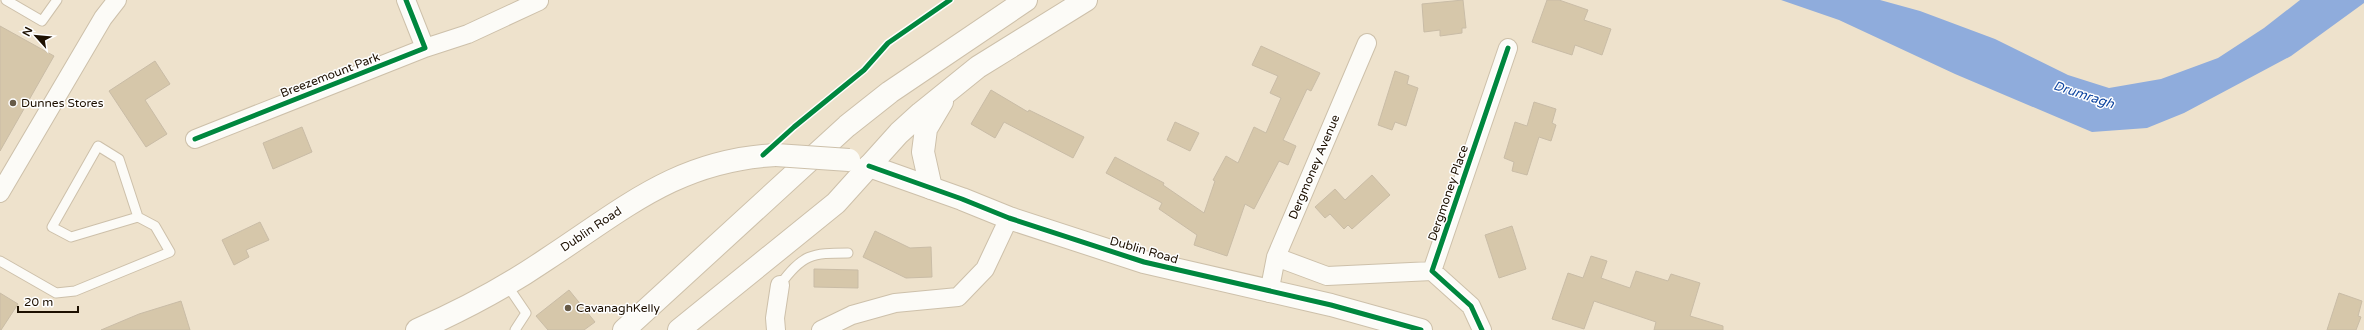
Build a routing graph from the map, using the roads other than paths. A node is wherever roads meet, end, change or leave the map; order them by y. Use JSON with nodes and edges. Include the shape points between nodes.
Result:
{"nodes":[{"id":1,"x":6,"y":0,"type":"edge"},
{"id":2,"x":57,"y":0,"type":"edge"},
{"id":3,"x":117,"y":0,"type":"edge"},
{"id":4,"x":406,"y":0,"type":"edge"},
{"id":5,"x":1026,"y":0,"type":"edge"},
{"id":6,"x":1086,"y":0,"type":"edge"},
{"id":7,"x":539,"y":1,"type":"dead end"},
{"id":8,"x":1367,"y":43,"type":"dead end"},
{"id":9,"x":425,"y":48,"type":"junction"},
{"id":10,"x":1508,"y":48,"type":"dead end"},
{"id":11,"x":950,"y":89,"type":"junction"},
{"id":12,"x":195,"y":139,"type":"dead end"},
{"id":13,"x":859,"y":163,"type":"junction"},
{"id":14,"x":931,"y":188,"type":"junction"},
{"id":15,"x":0,"y":193,"type":"edge"},
{"id":16,"x":138,"y":217,"type":"junction"},
{"id":17,"x":1009,"y":218,"type":"junction"},
{"id":18,"x":848,"y":253,"type":"dead end"},
{"id":19,"x":1276,"y":257,"type":"junction"},
{"id":20,"x":0,"y":261,"type":"edge"},
{"id":21,"x":1432,"y":271,"type":"junction"},
{"id":22,"x":506,"y":285,"type":"junction"},
{"id":23,"x":780,"y":285,"type":"joint"},
{"id":24,"x":1269,"y":293,"type":"junction"},
{"id":25,"x":417,"y":330,"type":"edge"},
{"id":26,"x":515,"y":330,"type":"edge"},
{"id":27,"x":624,"y":330,"type":"edge"},
{"id":28,"x":680,"y":330,"type":"edge"},
{"id":29,"x":776,"y":330,"type":"edge"},
{"id":30,"x":822,"y":330,"type":"edge"},
{"id":31,"x":1421,"y":330,"type":"edge"},
{"id":32,"x":1482,"y":330,"type":"edge"}],
"edges":[{"from":1,"to":2,"type":"lane","via":[[42,21]]},
{"from":3,"to":15,"type":"street","via":[[102,18]]},
{"from":4,"to":9,"type":"street"},
{"from":5,"to":27,"type":"main road","via":[[890,92],[847,126]]},
{"from":6,"to":11,"type":"main road","via":[[978,67]]},
{"from":7,"to":9,"type":"street","name":"Breezemount Park","via":[[468,34]]},
{"from":8,"to":19,"type":"street","name":"Dergmoney Avenue"},
{"from":9,"to":12,"type":"street","name":"Breezemount Park"},
{"from":10,"to":21,"type":"street","name":"Dergmoney Place"},
{"from":11,"to":13,"type":"main road"},
{"from":11,"to":14,"type":"main road","via":[[926,129],[923,152]]},
{"from":13,"to":14,"type":"main road","name":"Dublin Road"},
{"from":13,"to":22,"type":"main road","name":"Dublin Road","bridge":true,"via":[[776,155],[716,162],[661,185],[599,222]]},
{"from":13,"to":28,"type":"main road","via":[[836,203]]},
{"from":14,"to":17,"type":"main road","name":"Dublin Road"},
{"from":16,"to":16,"type":"lane","via":[[71,237],[52,227],[98,146],[118,158]]},
{"from":16,"to":20,"type":"lane","via":[[155,226],[170,252],[75,291],[56,293]]},
{"from":17,"to":24,"type":"main road","name":"Dublin Road","via":[[1144,262]]},
{"from":17,"to":30,"type":"street","via":[[985,269],[958,297],[895,303],[852,315]]},
{"from":18,"to":23,"type":"lane","via":[[818,253],[800,261]]},
{"from":19,"to":21,"type":"street","via":[[1327,276]]},
{"from":19,"to":24,"type":"street","name":"Dergmoney Avenue"},
{"from":21,"to":32,"type":"street","via":[[1471,306]]},
{"from":22,"to":25,"type":"main road","name":"Dublin Road","via":[[458,312]]},
{"from":22,"to":26,"type":"lane","via":[[526,313]]},
{"from":23,"to":29,"type":"street","via":[[775,318]]},
{"from":24,"to":31,"type":"main road","name":"Dublin Road","via":[[1331,305]]}]}
